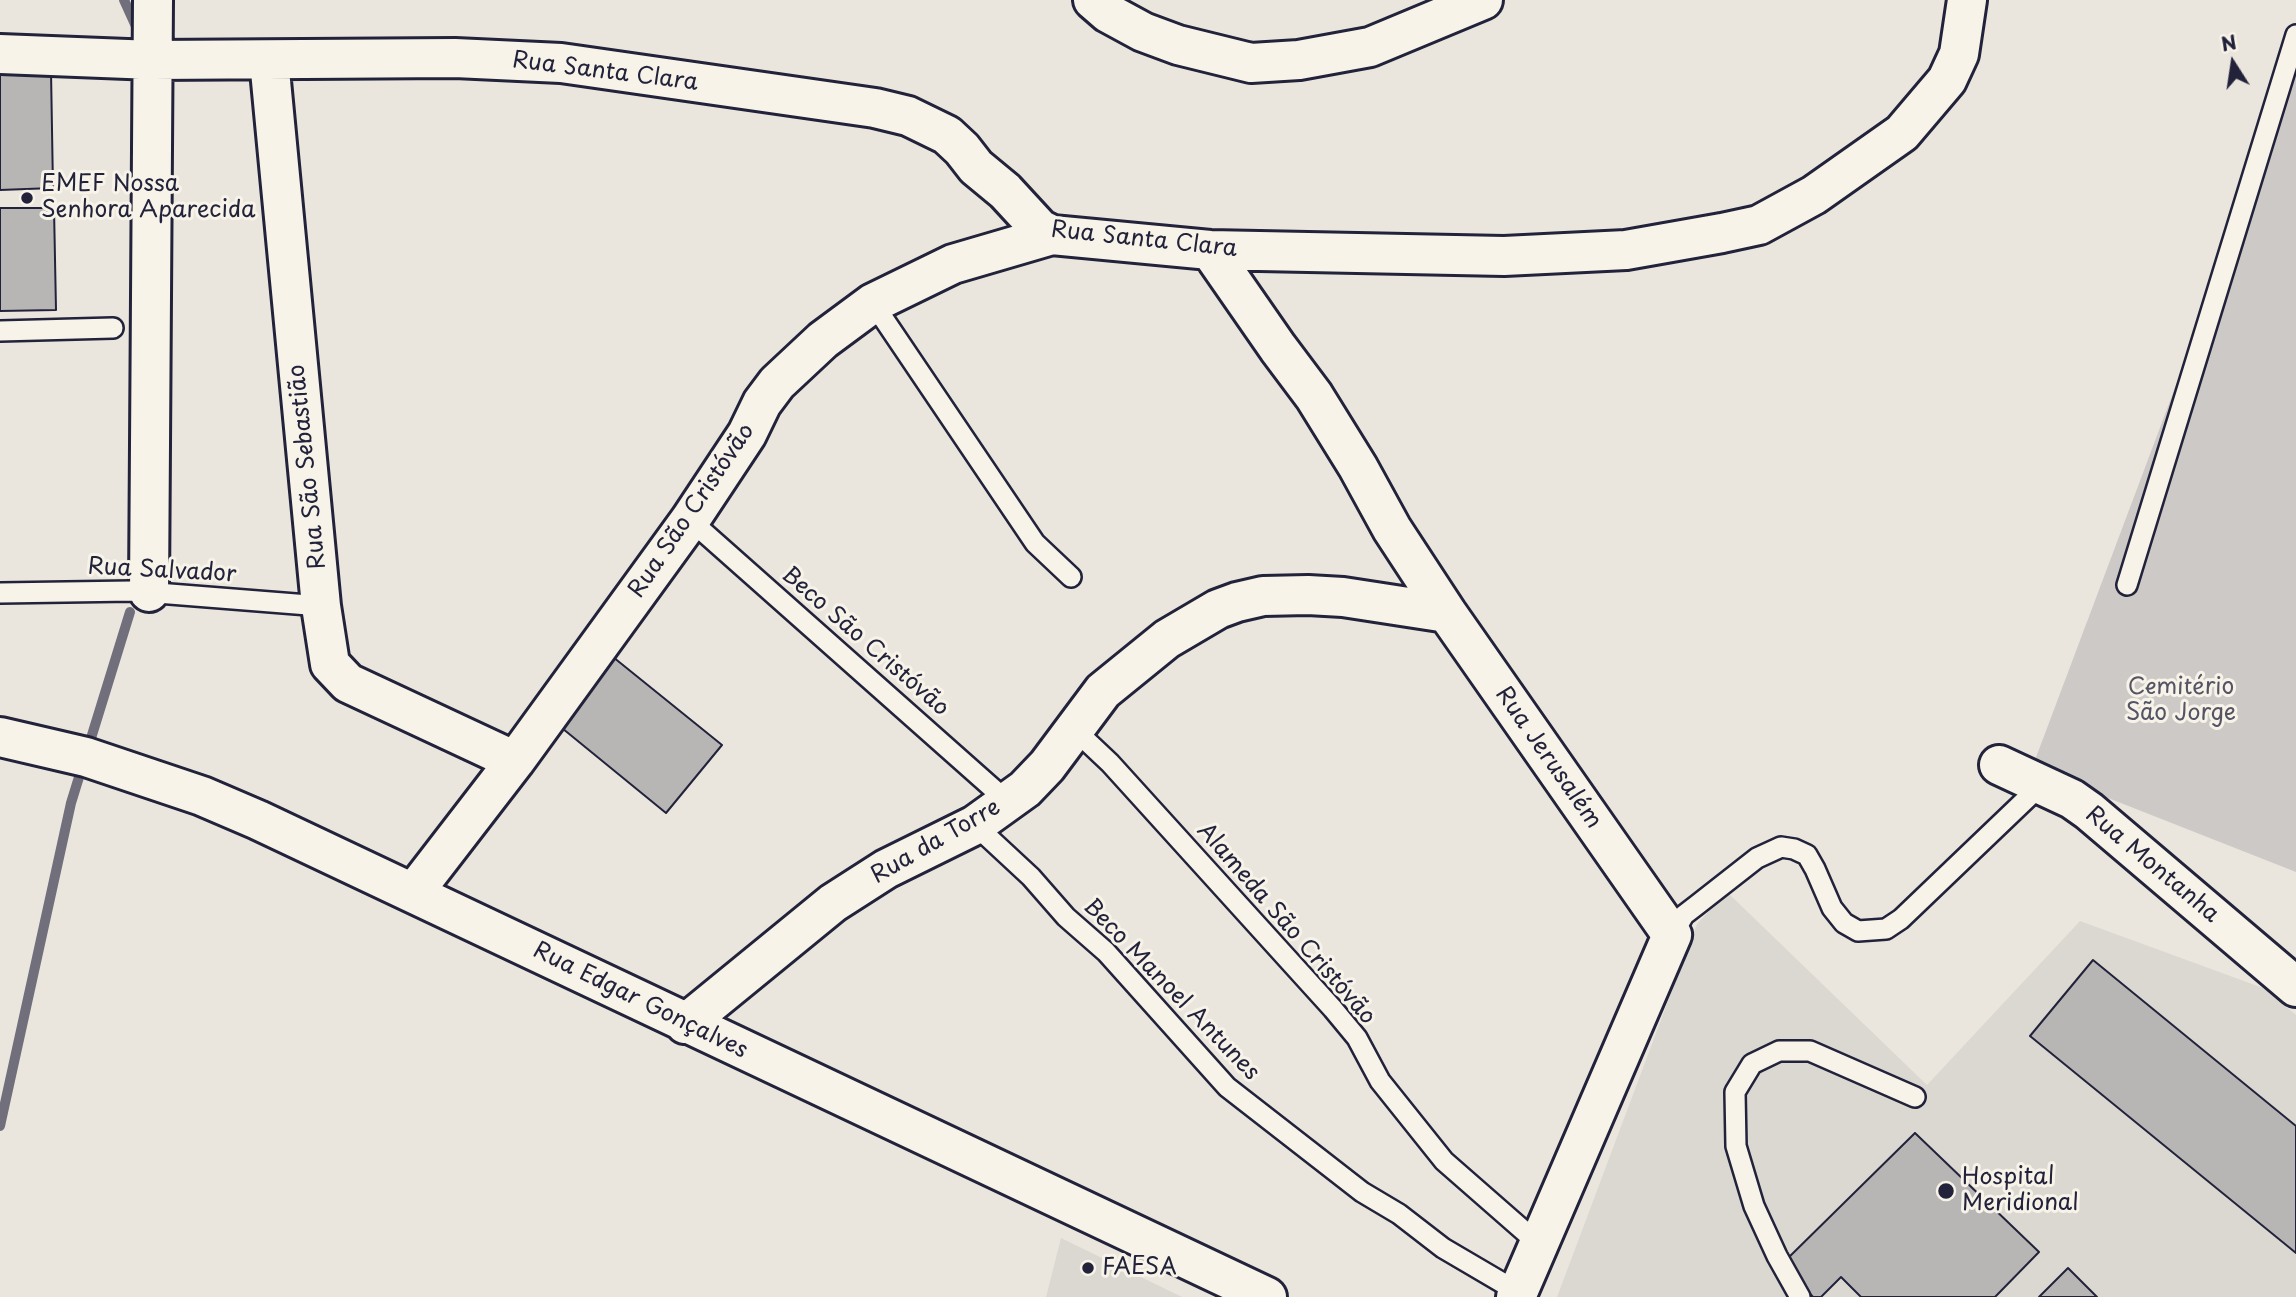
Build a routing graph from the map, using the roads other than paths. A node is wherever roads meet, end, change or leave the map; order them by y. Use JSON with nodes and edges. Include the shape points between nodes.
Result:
{"nodes":[{"id":1,"x":1093,"y":0,"type":"edge"},
{"id":2,"x":1483,"y":0,"type":"edge"},
{"id":3,"x":1967,"y":0,"type":"edge"},
{"id":4,"x":147,"y":5,"type":"edge"},
{"id":5,"x":2296,"y":35,"type":"edge"},
{"id":6,"x":0,"y":54,"type":"edge"},
{"id":7,"x":153,"y":60,"type":"junction"},
{"id":8,"x":268,"y":60,"type":"junction"},
{"id":9,"x":1052,"y":235,"type":"junction"},
{"id":10,"x":1210,"y":250,"type":"junction"},
{"id":11,"x":873,"y":303,"type":"junction"},
{"id":12,"x":113,"y":328,"type":"dead end"},
{"id":13,"x":0,"y":331,"type":"edge"},
{"id":14,"x":690,"y":520,"type":"junction"},
{"id":15,"x":1071,"y":577,"type":"dead end"},
{"id":16,"x":2127,"y":585,"type":"dead end"},
{"id":17,"x":149,"y":592,"type":"junction"},
{"id":18,"x":0,"y":593,"type":"edge"},
{"id":19,"x":321,"y":606,"type":"junction"},
{"id":20,"x":1447,"y":613,"type":"junction"},
{"id":21,"x":1075,"y":730,"type":"junction"},
{"id":22,"x":0,"y":737,"type":"edge"},
{"id":23,"x":515,"y":761,"type":"junction"},
{"id":24,"x":1999,"y":765,"type":"dead end"},
{"id":25,"x":2040,"y":786,"type":"junction"},
{"id":26,"x":1007,"y":801,"type":"junction"},
{"id":27,"x":975,"y":825,"type":"junction"},
{"id":28,"x":414,"y":892,"type":"junction"},
{"id":29,"x":1672,"y":935,"type":"junction"},
{"id":30,"x":2295,"y":983,"type":"edge"},
{"id":31,"x":685,"y":1024,"type":"junction"},
{"id":32,"x":1914,"y":1097,"type":"dead end"},
{"id":33,"x":1540,"y":1245,"type":"junction"},
{"id":34,"x":1517,"y":1295,"type":"edge"},
{"id":35,"x":1267,"y":1297,"type":"edge"},
{"id":36,"x":1800,"y":1297,"type":"edge"}],
"edges":[{"from":1,"to":2,"type":"street","via":[[1143,32],[1251,63],[1370,47]]},
{"from":3,"to":10,"type":"street","name":"Rua Santa Clara","via":[[1959,54],[1947,80],[1902,133],[1814,195],[1759,225],[1626,250],[1570,254]]},
{"from":4,"to":7,"type":"street"},
{"from":5,"to":16,"type":"lane"},
{"from":6,"to":7,"type":"street","name":"Rua Santa Clara"},
{"from":7,"to":8,"type":"street","name":"Rua Santa Clara"},
{"from":7,"to":17,"type":"street"},
{"from":8,"to":9,"type":"street","name":"Rua Santa Clara","via":[[455,58],[561,63],[875,108],[908,116],[947,135],[1040,229]]},
{"from":8,"to":19,"type":"street","name":"Rua São Sebastião"},
{"from":9,"to":10,"type":"street","name":"Rua Santa Clara"},
{"from":9,"to":11,"type":"street","name":"Rua São Cristóvão","via":[[953,264]]},
{"from":10,"to":20,"type":"street","name":"Rua Jerusalém","via":[[1314,396]]},
{"from":11,"to":14,"type":"street","name":"Rua São Cristóvão","via":[[823,340],[777,383]]},
{"from":11,"to":15,"type":"lane","via":[[1035,543]]},
{"from":12,"to":13,"type":"lane"},
{"from":14,"to":23,"type":"street","name":"Rua São Cristóvão"},
{"from":14,"to":26,"type":"lane","name":"Beco São Cristóvão"},
{"from":17,"to":18,"type":"lane","name":"Rua Salvador"},
{"from":17,"to":19,"type":"lane","name":"Rua Salvador"},
{"from":19,"to":23,"type":"street","name":"Rua São Sebastião","via":[[330,664],[348,684]]},
{"from":20,"to":21,"type":"street","name":"Rua da Torre","via":[[1308,595],[1237,602],[1167,639],[1103,691]]},
{"from":20,"to":29,"type":"street","name":"Rua Jerusalém"},
{"from":21,"to":26,"type":"street","name":"Rua da Torre","via":[[1025,789]]},
{"from":21,"to":33,"type":"lane","name":"Alameda São Cristóvão","via":[[1333,1009],[1357,1038],[1380,1081],[1444,1161]]},
{"from":22,"to":28,"type":"street","name":"Rua Edgar Gonçalves","via":[[86,757],[202,796]]},
{"from":23,"to":28,"type":"street","name":"Rua São Cristóvão"},
{"from":24,"to":25,"type":"street","name":"Rua Montanha"},
{"from":25,"to":29,"type":"lane","via":[[1886,929],[1858,932],[1844,923],[1807,855],[1781,847],[1757,858],[1684,915]]},
{"from":25,"to":30,"type":"street","name":"Rua Montanha","via":[[2089,811]]},
{"from":26,"to":27,"type":"street","name":"Rua da Torre"},
{"from":27,"to":31,"type":"street","name":"Rua da Torre","via":[[886,869],[833,903]]},
{"from":27,"to":34,"type":"lane","name":"Beco Manoel Antunes","via":[[1106,953],[1227,1087],[1362,1192]]},
{"from":28,"to":31,"type":"street","name":"Rua Edgar Gonçalves"},
{"from":29,"to":33,"type":"street"},
{"from":31,"to":35,"type":"street","name":"Rua Edgar Gonçalves"},
{"from":32,"to":36,"type":"lane","via":[[1810,1051],[1779,1051],[1752,1064],[1735,1092],[1737,1146],[1754,1206]]},
{"from":33,"to":34,"type":"street"}]}
